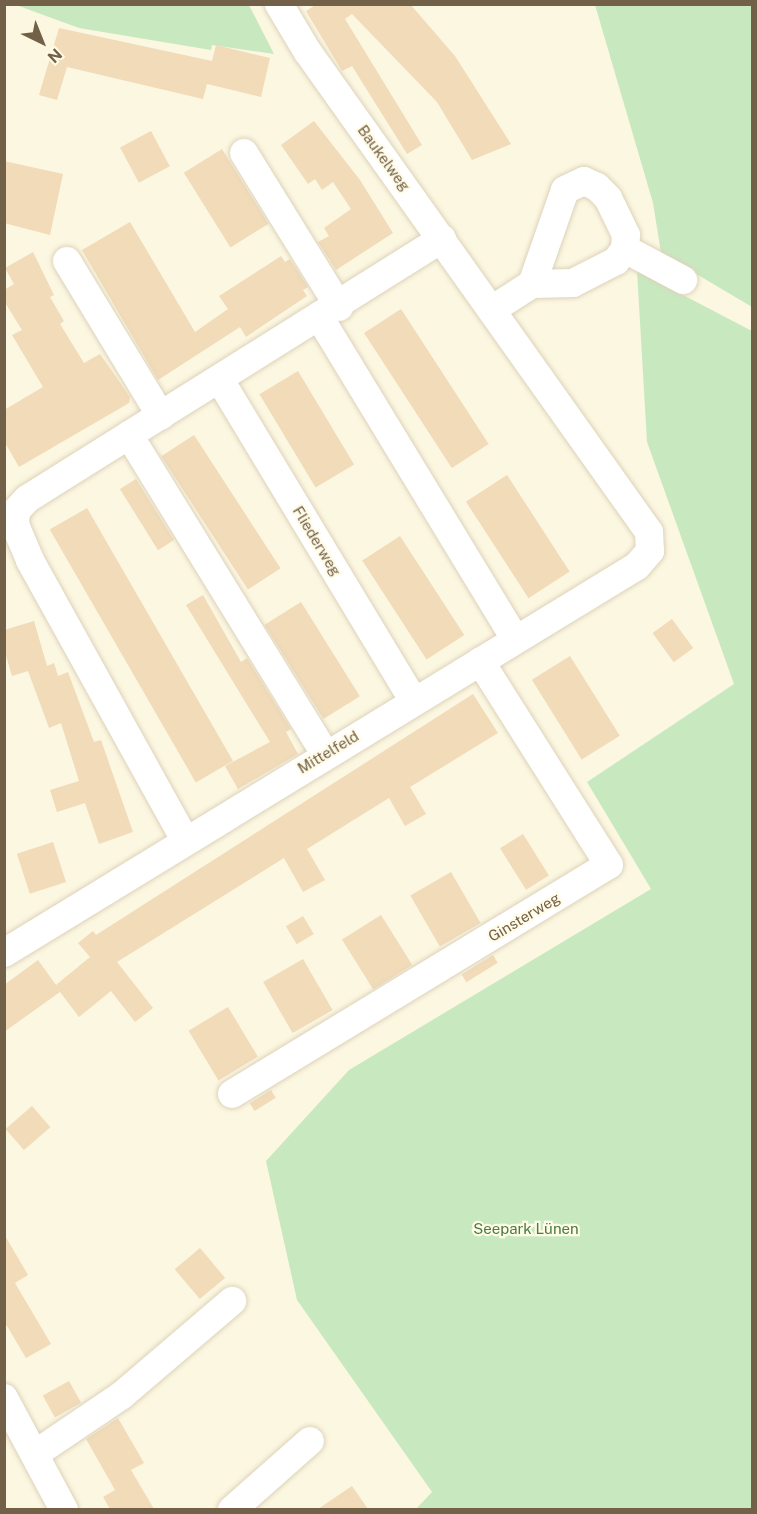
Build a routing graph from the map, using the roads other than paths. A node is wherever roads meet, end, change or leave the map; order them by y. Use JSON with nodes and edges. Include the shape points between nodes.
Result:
{"nodes":[{"id":1,"x":279,"y":4,"type":"edge"},
{"id":2,"x":244,"y":153,"type":"dead end"},
{"id":3,"x":442,"y":239,"type":"junction"},
{"id":4,"x":625,"y":249,"type":"junction"},
{"id":5,"x":67,"y":261,"type":"dead end"},
{"id":6,"x":682,"y":280,"type":"dead end"},
{"id":7,"x":532,"y":284,"type":"junction"},
{"id":8,"x":493,"y":309,"type":"junction"},
{"id":9,"x":330,"y":313,"type":"junction"},
{"id":10,"x":220,"y":380,"type":"junction"},
{"id":11,"x":161,"y":416,"type":"junction"},
{"id":12,"x":129,"y":435,"type":"junction"},
{"id":13,"x":10,"y":506,"type":"edge"},
{"id":14,"x":650,"y":551,"type":"joint"},
{"id":15,"x":515,"y":639,"type":"junction"},
{"id":16,"x":480,"y":661,"type":"junction"},
{"id":17,"x":414,"y":701,"type":"junction"},
{"id":18,"x":324,"y":753,"type":"junction"},
{"id":19,"x":185,"y":840,"type":"junction"},
{"id":20,"x":4,"y":953,"type":"edge"},
{"id":21,"x":232,"y":1094,"type":"dead end"},
{"id":22,"x":232,"y":1301,"type":"dead end"},
{"id":23,"x":4,"y":1398,"type":"edge"},
{"id":24,"x":310,"y":1442,"type":"dead end"},
{"id":25,"x":34,"y":1454,"type":"junction"},
{"id":26,"x":64,"y":1509,"type":"edge"},
{"id":27,"x":232,"y":1509,"type":"edge"}],
"edges":[{"from":1,"to":3,"type":"street","name":"Baukelweg","via":[[307,51]]},
{"from":2,"to":9,"type":"street"},
{"from":3,"to":8,"type":"street","name":"Baukelweg"},
{"from":3,"to":9,"type":"street"},
{"from":4,"to":6,"type":"street"},
{"from":4,"to":7,"type":"street","via":[[616,261],[573,283]]},
{"from":4,"to":7,"type":"street","via":[[626,235],[608,198],[597,187],[574,183],[565,190]]},
{"from":5,"to":11,"type":"street"},
{"from":7,"to":8,"type":"street"},
{"from":8,"to":14,"type":"street","name":"Baukelweg","via":[[650,532]]},
{"from":9,"to":10,"type":"street"},
{"from":9,"to":15,"type":"street"},
{"from":10,"to":11,"type":"street"},
{"from":10,"to":17,"type":"street","name":"Fliederweg"},
{"from":11,"to":12,"type":"street"},
{"from":12,"to":13,"type":"street"},
{"from":12,"to":18,"type":"street"},
{"from":13,"to":19,"type":"street","via":[[30,560]]},
{"from":14,"to":15,"type":"street","name":"Mittelfeld","via":[[637,566]]},
{"from":15,"to":16,"type":"street","name":"Mittelfeld"},
{"from":16,"to":17,"type":"street","name":"Mittelfeld"},
{"from":16,"to":21,"type":"street","name":"Ginsterweg","via":[[609,866]]},
{"from":17,"to":18,"type":"street","name":"Mittelfeld"},
{"from":18,"to":19,"type":"street","name":"Mittelfeld"},
{"from":19,"to":20,"type":"street","name":"Mittelfeld"},
{"from":22,"to":25,"type":"street","via":[[122,1395]]},
{"from":23,"to":25,"type":"street"},
{"from":24,"to":27,"type":"street"},
{"from":25,"to":26,"type":"street"}]}
